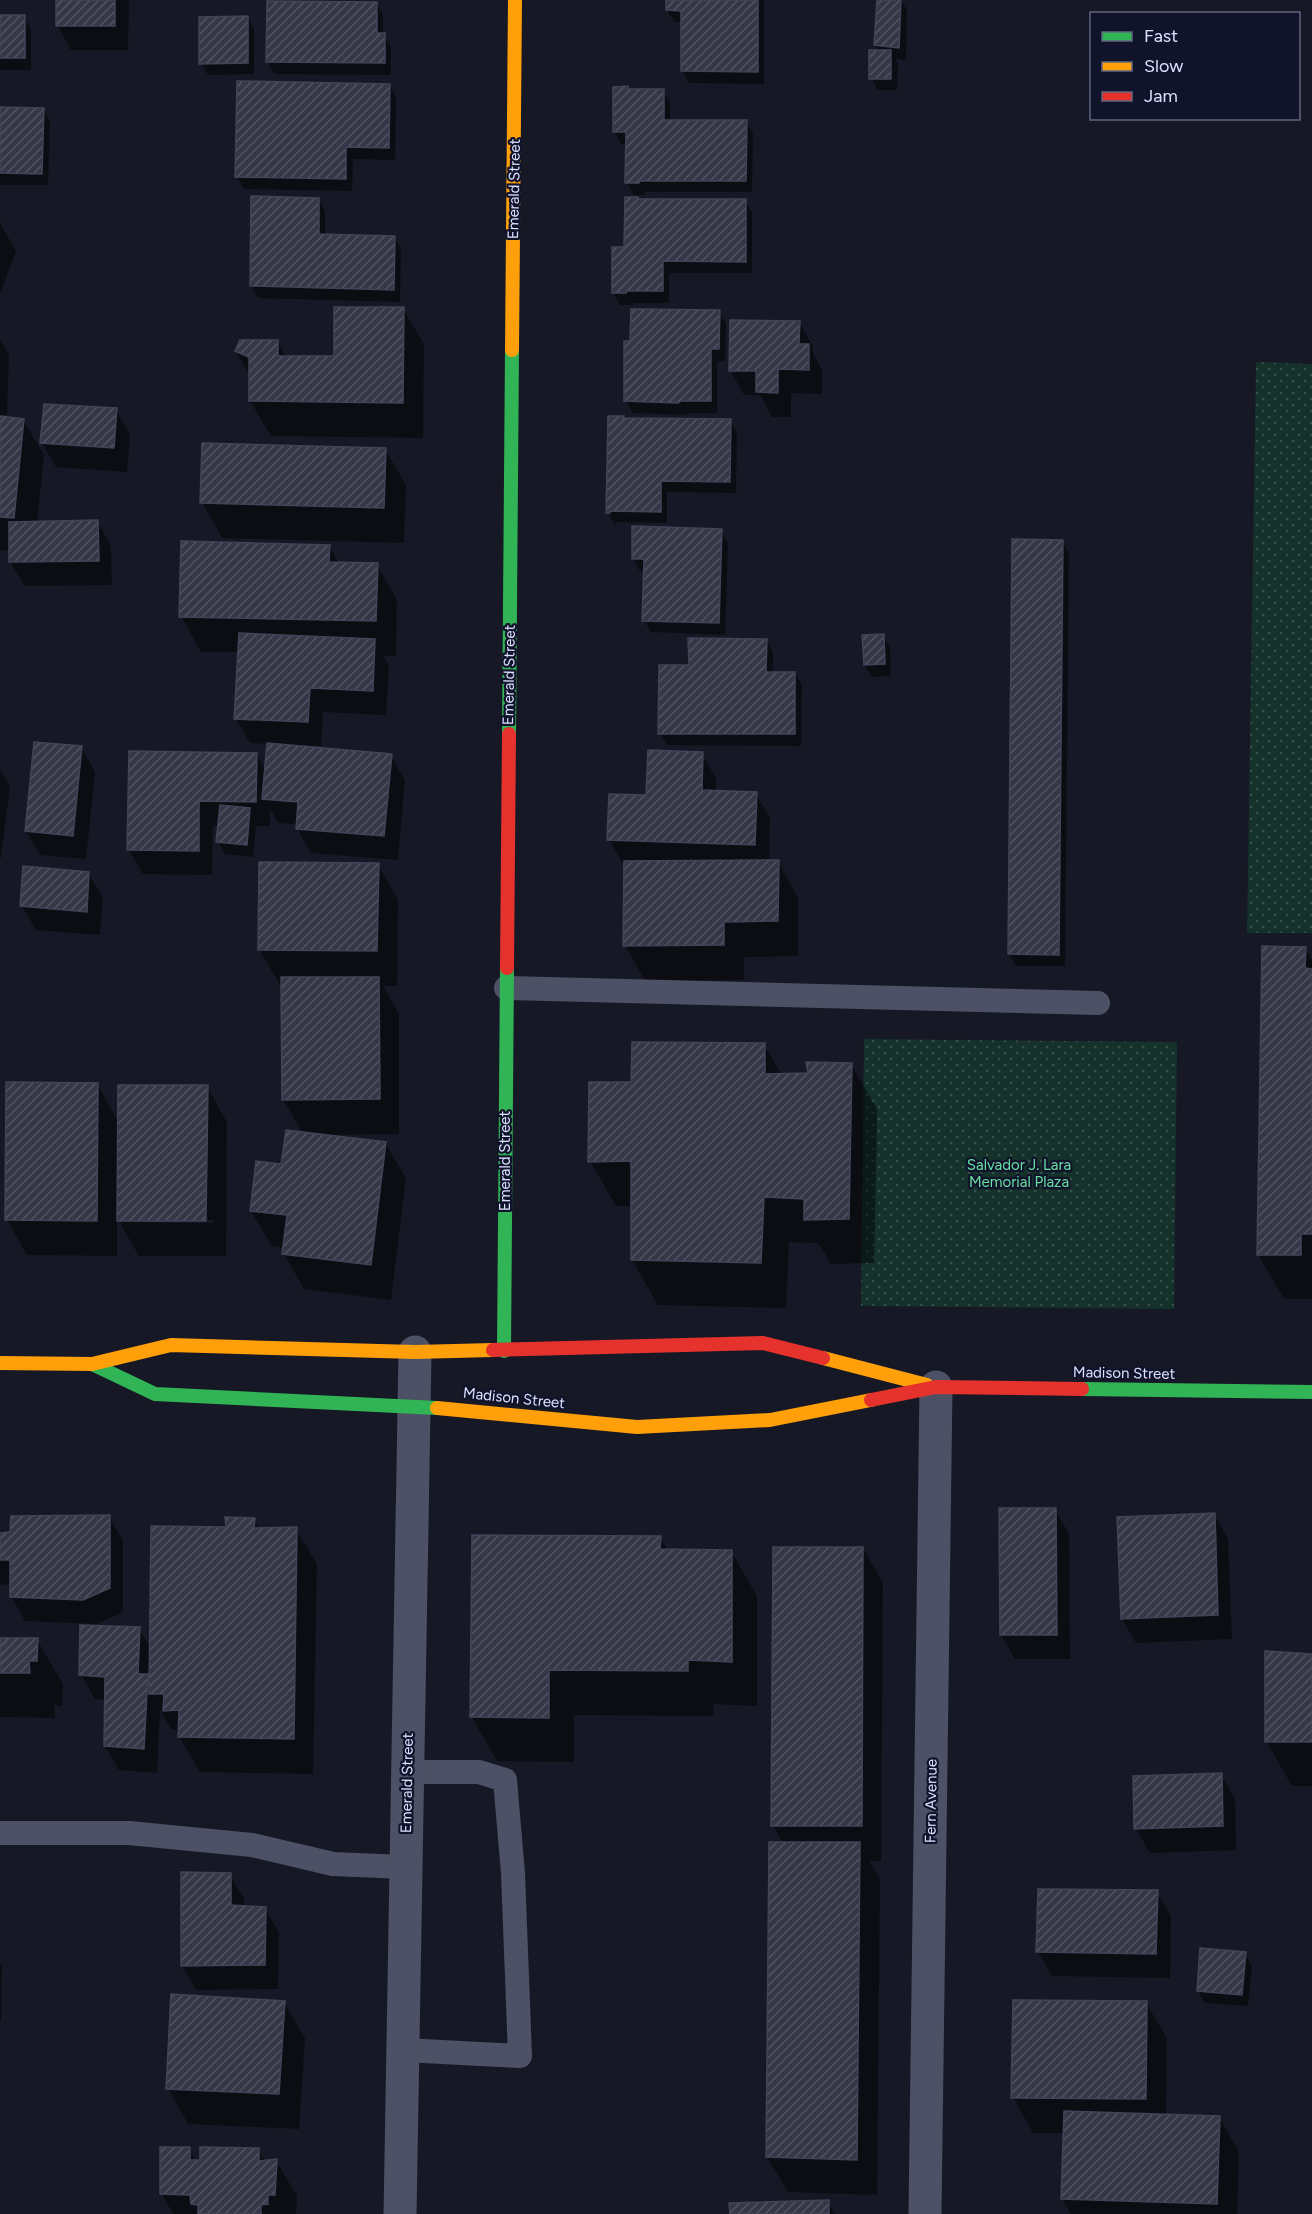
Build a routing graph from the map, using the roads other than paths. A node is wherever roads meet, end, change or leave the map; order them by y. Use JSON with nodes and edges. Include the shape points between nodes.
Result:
{"nodes":[{"id":1,"x":515,"y":0,"type":"edge"},
{"id":2,"x":506,"y":988,"type":"junction"},
{"id":3,"x":1098,"y":1003,"type":"dead end"},
{"id":4,"x":504,"y":1351,"type":"junction"},
{"id":5,"x":415,"y":1352,"type":"junction"},
{"id":6,"x":0,"y":1362,"type":"edge"},
{"id":7,"x":92,"y":1364,"type":"junction"},
{"id":8,"x":936,"y":1387,"type":"junction"},
{"id":9,"x":1312,"y":1392,"type":"edge"},
{"id":10,"x":414,"y":1407,"type":"junction"},
{"id":11,"x":407,"y":1772,"type":"junction"},
{"id":12,"x":0,"y":1833,"type":"edge"},
{"id":13,"x":405,"y":1867,"type":"junction"},
{"id":14,"x":403,"y":2050,"type":"junction"},
{"id":15,"x":400,"y":2214,"type":"edge"},
{"id":16,"x":926,"y":2214,"type":"edge"}],
"edges":[{"from":1,"to":2,"type":"street","name":"Emerald Street"},
{"from":2,"to":3,"type":"lane"},
{"from":2,"to":4,"type":"street","name":"Emerald Street"},
{"from":4,"to":5,"type":"street","name":"Madison Street"},
{"from":4,"to":8,"type":"street","name":"Madison Street","via":[[763,1343]]},
{"from":5,"to":7,"type":"street","name":"Madison Street","via":[[171,1346]]},
{"from":5,"to":10,"type":"street","name":"Emerald Street"},
{"from":6,"to":7,"type":"street","name":"Madison Street"},
{"from":7,"to":10,"type":"street","name":"Madison Street","via":[[155,1394]]},
{"from":8,"to":9,"type":"street","name":"Madison Street"},
{"from":8,"to":10,"type":"street","name":"Madison Street","via":[[770,1420],[638,1427]]},
{"from":8,"to":16,"type":"street","name":"Fern Avenue"},
{"from":10,"to":11,"type":"street","name":"Emerald Street"},
{"from":11,"to":13,"type":"street","name":"Emerald Street"},
{"from":11,"to":14,"type":"lane","via":[[479,1772],[505,1779],[520,2056]]},
{"from":12,"to":13,"type":"lane","via":[[129,1833],[252,1845],[333,1864]]},
{"from":13,"to":14,"type":"street","name":"Emerald Street"},
{"from":14,"to":15,"type":"street","name":"Emerald Street"}]}
